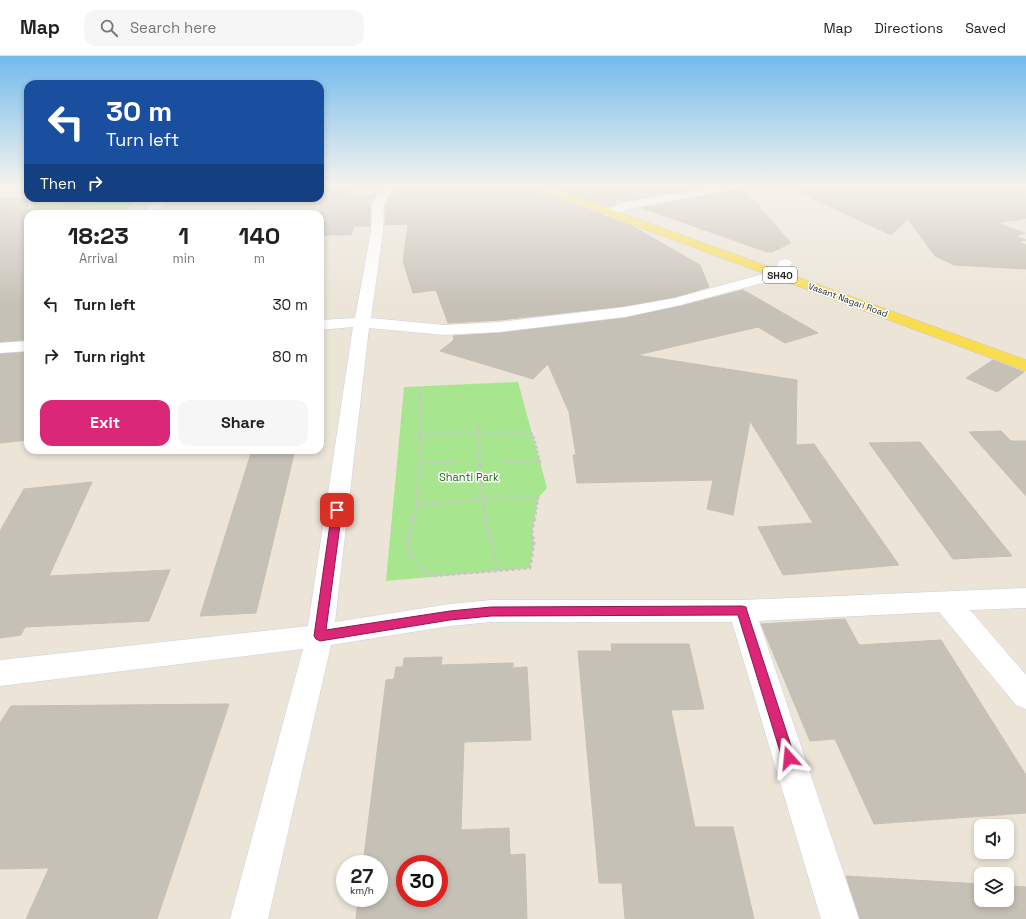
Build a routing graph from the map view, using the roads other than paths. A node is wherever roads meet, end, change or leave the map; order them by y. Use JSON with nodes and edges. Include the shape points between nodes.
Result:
{"nodes":[{"id":1,"x":377,"y":225,"type":"edge"},
{"id":2,"x":648,"y":225,"type":"edge"},
{"id":3,"x":673,"y":225,"type":"edge"},
{"id":4,"x":782,"y":268,"type":"junction"},
{"id":5,"x":800,"y":268,"type":"dead end"},
{"id":6,"x":362,"y":322,"type":"junction"},
{"id":7,"x":324,"y":325,"type":"edge"},
{"id":8,"x":24,"y":346,"type":"edge"},
{"id":9,"x":0,"y":348,"type":"edge"},
{"id":10,"x":1026,"y":366,"type":"edge"},
{"id":11,"x":1026,"y":598,"type":"edge"},
{"id":12,"x":946,"y":601,"type":"junction"},
{"id":13,"x":742,"y":611,"type":"junction"},
{"id":14,"x":320,"y":636,"type":"junction"},
{"id":15,"x":0,"y":673,"type":"edge"},
{"id":16,"x":1026,"y":696,"type":"edge"},
{"id":17,"x":249,"y":919,"type":"edge"},
{"id":18,"x":840,"y":919,"type":"edge"}],
"edges":[{"from":1,"to":6,"type":"street"},
{"from":2,"to":4,"type":"main road","name":"Vasant Nagari Road","number":"SH40"},
{"from":3,"to":4,"type":"main road","name":"Vasant Nagari Road","number":"SH40"},
{"from":4,"to":5,"type":"main road","name":"Vasant Nagari Road","number":"SH40"},
{"from":4,"to":6,"type":"street","via":[[676,302],[626,312],[515,325],[444,330]]},
{"from":4,"to":10,"type":"main road","name":"Vasant Nagari Road","number":"SH40"},
{"from":6,"to":7,"type":"street"},
{"from":6,"to":14,"type":"street"},
{"from":8,"to":9,"type":"street"},
{"from":11,"to":12,"type":"street"},
{"from":12,"to":13,"type":"street"},
{"from":12,"to":16,"type":"street"},
{"from":13,"to":14,"type":"street","via":[[491,611]]},
{"from":13,"to":18,"type":"street"},
{"from":14,"to":15,"type":"street"},
{"from":14,"to":17,"type":"street"}]}
